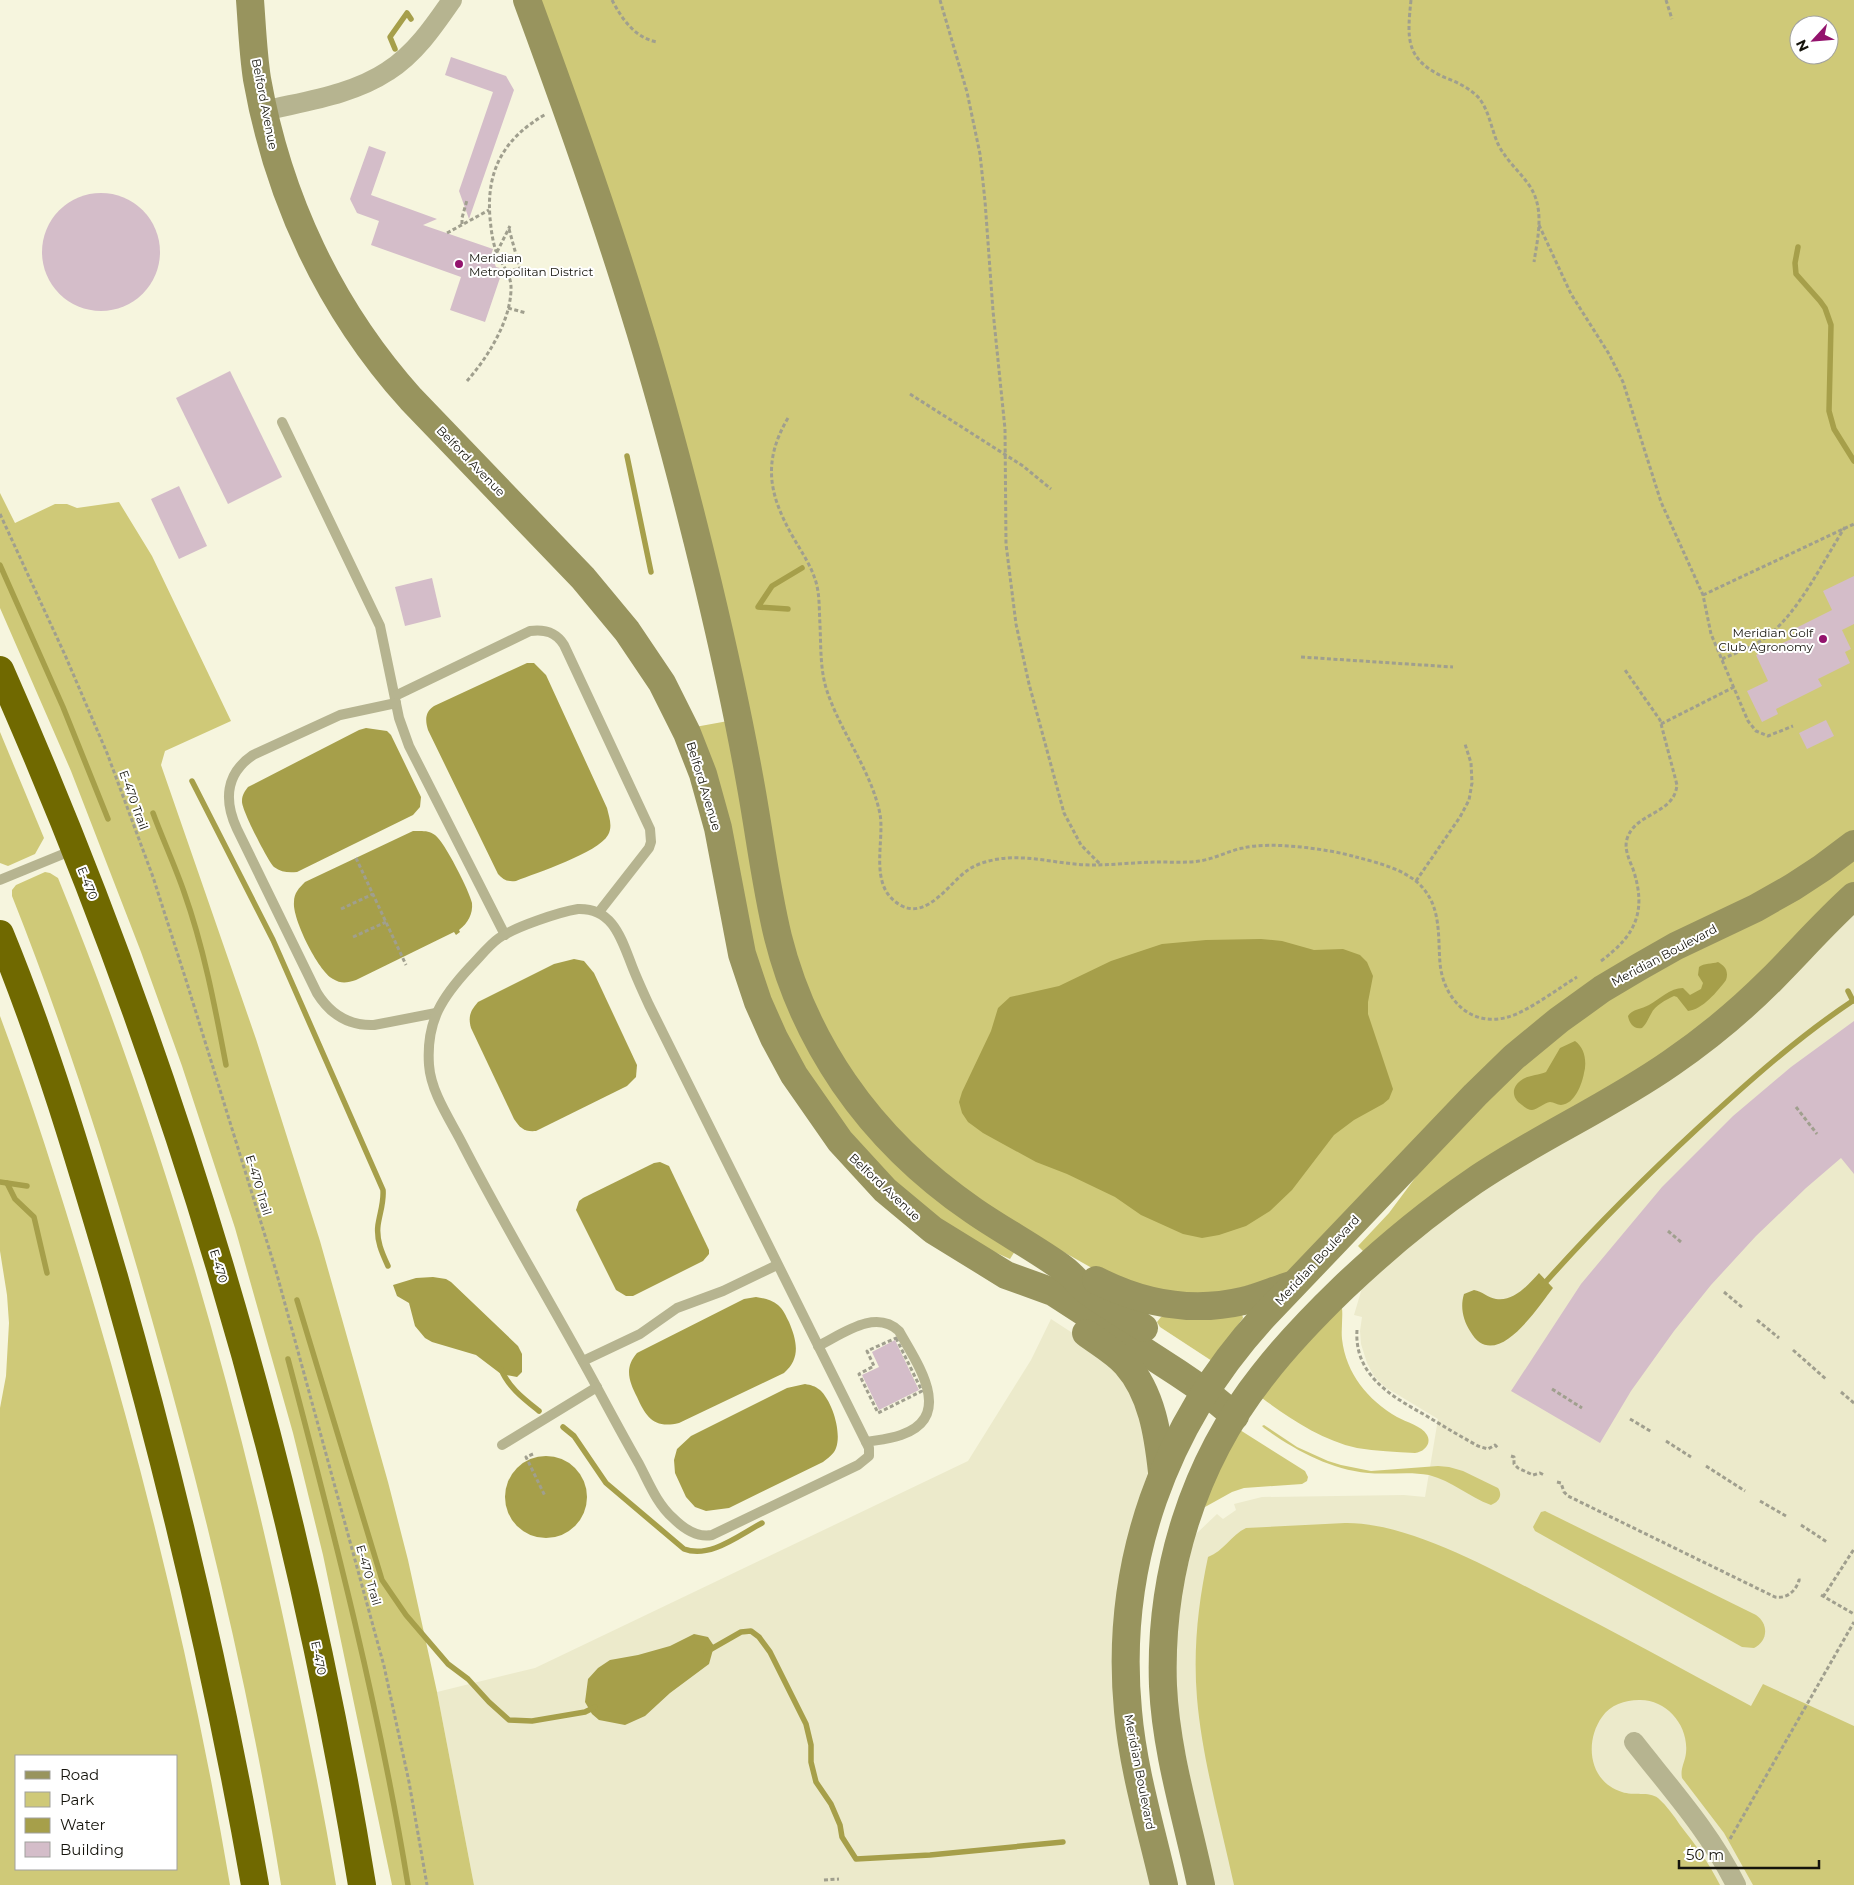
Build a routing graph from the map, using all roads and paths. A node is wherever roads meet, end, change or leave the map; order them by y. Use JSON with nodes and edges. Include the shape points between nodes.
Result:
{"nodes":[{"id":1,"x":250,"y":0,"type":"edge"},
{"id":2,"x":452,"y":0,"type":"edge"},
{"id":3,"x":527,"y":0,"type":"edge"},
{"id":4,"x":612,"y":0,"type":"edge"},
{"id":5,"x":940,"y":0,"type":"edge"},
{"id":6,"x":1411,"y":0,"type":"edge"},
{"id":7,"x":1666,"y":0,"type":"edge"},
{"id":8,"x":1672,"y":19,"type":"dead end"},
{"id":9,"x":657,"y":42,"type":"dead end"},
{"id":10,"x":264,"y":111,"type":"junction"},
{"id":11,"x":549,"y":113,"type":"dead end"},
{"id":12,"x":466,"y":200,"type":"dead end"},
{"id":13,"x":489,"y":210,"type":"junction"},
{"id":14,"x":462,"y":224,"type":"junction"},
{"id":15,"x":1539,"y":225,"type":"junction"},
{"id":16,"x":447,"y":233,"type":"dead end"},
{"id":17,"x":496,"y":252,"type":"junction"},
{"id":18,"x":498,"y":259,"type":"junction"},
{"id":19,"x":493,"y":261,"type":"dead end"},
{"id":20,"x":1534,"y":262,"type":"dead end"},
{"id":21,"x":507,"y":270,"type":"junction"},
{"id":22,"x":508,"y":308,"type":"junction"},
{"id":23,"x":526,"y":313,"type":"dead end"},
{"id":24,"x":467,"y":381,"type":"dead end"},
{"id":25,"x":910,"y":394,"type":"dead end"},
{"id":26,"x":788,"y":418,"type":"dead end"},
{"id":27,"x":282,"y":422,"type":"dead end"},
{"id":28,"x":1006,"y":456,"type":"junction"},
{"id":29,"x":1051,"y":489,"type":"dead end"},
{"id":30,"x":0,"y":514,"type":"edge"},
{"id":31,"x":1854,"y":524,"type":"edge"},
{"id":32,"x":1845,"y":527,"type":"junction"},
{"id":33,"x":1703,"y":595,"type":"junction"},
{"id":34,"x":1301,"y":657,"type":"dead end"},
{"id":35,"x":1722,"y":659,"type":"junction"},
{"id":36,"x":1453,"y":667,"type":"dead end"},
{"id":37,"x":0,"y":670,"type":"edge"},
{"id":38,"x":1625,"y":670,"type":"dead end"},
{"id":39,"x":1734,"y":687,"type":"junction"},
{"id":40,"x":395,"y":699,"type":"junction"},
{"id":41,"x":1661,"y":724,"type":"junction"},
{"id":42,"x":1793,"y":726,"type":"dead end"},
{"id":43,"x":1465,"y":744,"type":"dead end"},
{"id":44,"x":1854,"y":844,"type":"edge"},
{"id":45,"x":75,"y":849,"type":"junction"},
{"id":46,"x":356,"y":858,"type":"dead end"},
{"id":47,"x":1101,"y":865,"type":"junction"},
{"id":48,"x":0,"y":880,"type":"edge"},
{"id":49,"x":1416,"y":881,"type":"junction"},
{"id":50,"x":373,"y":894,"type":"junction"},
{"id":51,"x":1854,"y":896,"type":"edge"},
{"id":52,"x":341,"y":909,"type":"dead end"},
{"id":53,"x":599,"y":912,"type":"junction"},
{"id":54,"x":386,"y":922,"type":"junction"},
{"id":55,"x":0,"y":934,"type":"edge"},
{"id":56,"x":505,"y":935,"type":"junction"},
{"id":57,"x":353,"y":937,"type":"dead end"},
{"id":58,"x":1598,"y":963,"type":"dead end"},
{"id":59,"x":406,"y":965,"type":"dead end"},
{"id":60,"x":1580,"y":975,"type":"dead end"},
{"id":61,"x":436,"y":1013,"type":"junction"},
{"id":62,"x":1796,"y":1107,"type":"dead end"},
{"id":63,"x":1818,"y":1134,"type":"dead end"},
{"id":64,"x":1668,"y":1231,"type":"dead end"},
{"id":65,"x":1681,"y":1242,"type":"dead end"},
{"id":66,"x":777,"y":1265,"type":"junction"},
{"id":67,"x":1066,"y":1271,"type":"junction"},
{"id":68,"x":1006,"y":1276,"type":"junction"},
{"id":69,"x":1296,"y":1283,"type":"junction"},
{"id":70,"x":1724,"y":1292,"type":"dead end"},
{"id":71,"x":1743,"y":1308,"type":"dead end"},
{"id":72,"x":1757,"y":1320,"type":"dead end"},
{"id":73,"x":1357,"y":1330,"type":"dead end"},
{"id":74,"x":1779,"y":1338,"type":"dead end"},
{"id":75,"x":818,"y":1346,"type":"junction"},
{"id":76,"x":1793,"y":1350,"type":"dead end"},
{"id":77,"x":583,"y":1361,"type":"junction"},
{"id":78,"x":1828,"y":1380,"type":"dead end"},
{"id":79,"x":1211,"y":1385,"type":"junction"},
{"id":80,"x":597,"y":1387,"type":"junction"},
{"id":81,"x":1552,"y":1389,"type":"dead end"},
{"id":82,"x":1841,"y":1392,"type":"dead end"},
{"id":83,"x":1854,"y":1403,"type":"edge"},
{"id":84,"x":1240,"y":1408,"type":"junction"},
{"id":85,"x":1582,"y":1408,"type":"dead end"},
{"id":86,"x":878,"y":1413,"type":"joint"},
{"id":87,"x":1630,"y":1419,"type":"dead end"},
{"id":88,"x":1652,"y":1432,"type":"dead end"},
{"id":89,"x":866,"y":1442,"type":"junction"},
{"id":90,"x":1666,"y":1442,"type":"dead end"},
{"id":91,"x":502,"y":1445,"type":"dead end"},
{"id":92,"x":1498,"y":1448,"type":"dead end"},
{"id":93,"x":533,"y":1454,"type":"dead end"},
{"id":94,"x":1511,"y":1456,"type":"dead end"},
{"id":95,"x":1691,"y":1457,"type":"dead end"},
{"id":96,"x":1706,"y":1466,"type":"dead end"},
{"id":97,"x":1162,"y":1474,"type":"junction"},
{"id":98,"x":1544,"y":1475,"type":"dead end"},
{"id":99,"x":1557,"y":1482,"type":"dead end"},
{"id":100,"x":1745,"y":1491,"type":"dead end"},
{"id":101,"x":545,"y":1496,"type":"dead end"},
{"id":102,"x":1760,"y":1501,"type":"dead end"},
{"id":103,"x":1786,"y":1516,"type":"dead end"},
{"id":104,"x":1801,"y":1525,"type":"dead end"},
{"id":105,"x":1827,"y":1542,"type":"dead end"},
{"id":106,"x":1854,"y":1549,"type":"edge"},
{"id":107,"x":1803,"y":1580,"type":"dead end"},
{"id":108,"x":1854,"y":1614,"type":"edge"},
{"id":109,"x":1854,"y":1622,"type":"edge"},
{"id":110,"x":1634,"y":1742,"type":"dead end"},
{"id":111,"x":1728,"y":1843,"type":"dead end"},
{"id":112,"x":839,"y":1878,"type":"dead end"},
{"id":113,"x":824,"y":1880,"type":"dead end"},
{"id":114,"x":255,"y":1885,"type":"edge"},
{"id":115,"x":362,"y":1885,"type":"edge"},
{"id":116,"x":427,"y":1885,"type":"edge"},
{"id":117,"x":1164,"y":1885,"type":"edge"},
{"id":118,"x":1201,"y":1885,"type":"edge"},
{"id":119,"x":1736,"y":1885,"type":"edge"}],
"edges":[{"from":1,"to":10,"type":"main road","name":"Belford Avenue","via":[[256,72]]},
{"from":2,"to":10,"type":"street","via":[[414,50],[381,76],[352,88]]},
{"from":3,"to":67,"type":"main road","name":"Belford Avenue","via":[[620,268],[674,449],[744,750],[775,925],[800,1003],[830,1061],[889,1140],[961,1202]]},
{"from":4,"to":9,"type":"path","via":[[637,35]]},
{"from":5,"to":28,"type":"path","via":[[967,92],[980,154]]},
{"from":6,"to":15,"type":"path","via":[[1409,34],[1415,57],[1426,68],[1479,98],[1499,146],[1533,192]]},
{"from":7,"to":8,"type":"path"},
{"from":10,"to":68,"type":"main road","name":"Belford Avenue","via":[[277,164],[303,233],[360,335],[411,399],[605,603],[665,689],[692,744],[711,801],[749,977],[774,1038],[801,1087],[848,1152],[894,1198],[942,1236]]},
{"from":11,"to":13,"type":"path","via":[[517,136],[499,158],[490,182]]},
{"from":12,"to":14,"type":"path"},
{"from":13,"to":14,"type":"path"},
{"from":13,"to":17,"type":"path"},
{"from":14,"to":16,"type":"path"},
{"from":15,"to":20,"type":"path"},
{"from":15,"to":33,"type":"path","via":[[1571,294],[1621,375],[1661,502]]},
{"from":17,"to":18,"type":"path"},
{"from":17,"to":21,"type":"path","via":[[509,228],[521,269]]},
{"from":18,"to":19,"type":"path"},
{"from":18,"to":21,"type":"path"},
{"from":21,"to":22,"type":"path","via":[[511,287]]},
{"from":22,"to":23,"type":"path"},
{"from":22,"to":24,"type":"path","via":[[496,341]]},
{"from":25,"to":28,"type":"path"},
{"from":26,"to":47,"type":"path","via":[[771,460],[775,492],[787,526],[818,588],[825,683],[877,803],[882,829],[880,869],[887,892],[902,906],[914,908],[932,901],[964,873],[1003,858]]},
{"from":27,"to":40,"type":"lane","via":[[380,626]]},
{"from":28,"to":29,"type":"path"},
{"from":28,"to":47,"type":"path","via":[[1008,563],[1016,624],[1029,684],[1064,813],[1077,839]]},
{"from":30,"to":116,"type":"path","name":"E-470 Trail","via":[[107,753],[186,980],[276,1271],[384,1666],[410,1782]]},
{"from":31,"to":32,"type":"path"},
{"from":32,"to":33,"type":"path"},
{"from":32,"to":35,"type":"path","via":[[1783,622],[1760,641]]},
{"from":33,"to":35,"type":"path","via":[[1711,634]]},
{"from":34,"to":36,"type":"path"},
{"from":35,"to":39,"type":"path"},
{"from":37,"to":45,"type":"highway","name":"E-470"},
{"from":38,"to":41,"type":"path"},
{"from":39,"to":41,"type":"path"},
{"from":39,"to":42,"type":"path","via":[[1748,721],[1756,731],[1768,736]]},
{"from":40,"to":53,"type":"lane","via":[[530,632],[543,630],[559,638],[650,829],[649,848]]},
{"from":40,"to":56,"type":"lane","via":[[409,746]]},
{"from":40,"to":61,"type":"lane","via":[[340,715],[252,755],[234,777],[228,800],[237,830],[317,992],[330,1010],[348,1021],[365,1025]]},
{"from":41,"to":58,"type":"path","via":[[1677,782],[1676,794],[1667,806],[1638,823],[1628,835],[1626,850],[1639,896],[1636,920],[1624,941]]},
{"from":43,"to":49,"type":"path","via":[[1472,763],[1469,800]]},
{"from":44,"to":69,"type":"main road","name":"Meridian Boulevard","via":[[1822,868],[1756,908],[1638,966],[1559,1020],[1494,1076]]},
{"from":45,"to":48,"type":"lane"},
{"from":45,"to":115,"type":"highway","name":"E-470","via":[[175,1125],[256,1393],[315,1638]]},
{"from":46,"to":50,"type":"path"},
{"from":47,"to":49,"type":"path","via":[[1195,862],[1244,848],[1274,845],[1354,856],[1396,870]]},
{"from":49,"to":60,"type":"path","via":[[1434,909],[1444,984],[1451,997],[1466,1012],[1489,1019],[1511,1016]]},
{"from":50,"to":52,"type":"path"},
{"from":50,"to":54,"type":"path"},
{"from":51,"to":84,"type":"main road","via":[[1757,993],[1688,1051],[1630,1089],[1486,1173],[1406,1230],[1304,1327],[1272,1363]]},
{"from":53,"to":56,"type":"lane","via":[[587,908],[569,910]]},
{"from":53,"to":66,"type":"lane","via":[[617,931],[649,1005]]},
{"from":54,"to":57,"type":"path"},
{"from":54,"to":59,"type":"path"},
{"from":55,"to":114,"type":"highway","via":[[72,1136],[182,1528]]},
{"from":56,"to":61,"type":"lane","via":[[461,977]]},
{"from":61,"to":77,"type":"lane","via":[[429,1063],[435,1089],[497,1210]]},
{"from":62,"to":63,"type":"path"},
{"from":64,"to":65,"type":"path"},
{"from":66,"to":75,"type":"lane"},
{"from":66,"to":77,"type":"lane","via":[[723,1291],[677,1308],[640,1334]]},
{"from":67,"to":69,"type":"main road","via":[[1135,1297],[1179,1306],[1230,1303]]},
{"from":67,"to":79,"type":"main road","name":"Belford Avenue","via":[[1086,1290]]},
{"from":68,"to":79,"type":"main road","name":"Belford Avenue","via":[[1053,1292]]},
{"from":68,"to":97,"type":"main road","via":[[1041,1305],[1104,1346],[1130,1369],[1140,1384],[1152,1415],[1159,1441]]},
{"from":69,"to":79,"type":"main road","name":"Meridian Boulevard","via":[[1244,1338]]},
{"from":70,"to":71,"type":"path"},
{"from":72,"to":74,"type":"path"},
{"from":73,"to":92,"type":"path","via":[[1358,1347],[1365,1366],[1386,1392],[1478,1446]]},
{"from":75,"to":89,"type":"lane"},
{"from":75,"to":89,"type":"lane","via":[[864,1324],[885,1323],[899,1331],[927,1383],[929,1405],[921,1423],[901,1435]]},
{"from":76,"to":78,"type":"path"},
{"from":77,"to":80,"type":"lane"},
{"from":79,"to":84,"type":"main road","name":"Belford Avenue"},
{"from":79,"to":97,"type":"main road","name":"Meridian Boulevard","via":[[1194,1409]]},
{"from":80,"to":89,"type":"lane","via":[[660,1503],[673,1518],[699,1535],[716,1534],[858,1465],[870,1454]]},
{"from":80,"to":91,"type":"lane"},
{"from":81,"to":85,"type":"path"},
{"from":82,"to":83,"type":"path"},
{"from":84,"to":118,"type":"main road","via":[[1211,1457],[1194,1495],[1173,1565],[1164,1628],[1163,1688],[1167,1729]]},
{"from":86,"to":86,"type":"path","via":[[859,1374],[874,1366],[867,1351],[896,1338],[922,1391]]},
{"from":87,"to":88,"type":"path"},
{"from":90,"to":95,"type":"path"},
{"from":93,"to":101,"type":"path","via":[[526,1457]]},
{"from":94,"to":98,"type":"path","via":[[1518,1468],[1533,1475]]},
{"from":96,"to":100,"type":"path"},
{"from":97,"to":117,"type":"main road","name":"Meridian Boulevard","via":[[1150,1507],[1133,1576],[1126,1660],[1131,1735]]},
{"from":99,"to":107,"type":"path","via":[[1561,1483],[1568,1496],[1775,1597],[1788,1595],[1799,1580]]},
{"from":102,"to":103,"type":"path"},
{"from":104,"to":105,"type":"path"},
{"from":106,"to":108,"type":"path","via":[[1822,1596]]},
{"from":109,"to":111,"type":"path"},
{"from":110,"to":119,"type":"street","via":[[1710,1839]]},
{"from":112,"to":113,"type":"path"}]}
